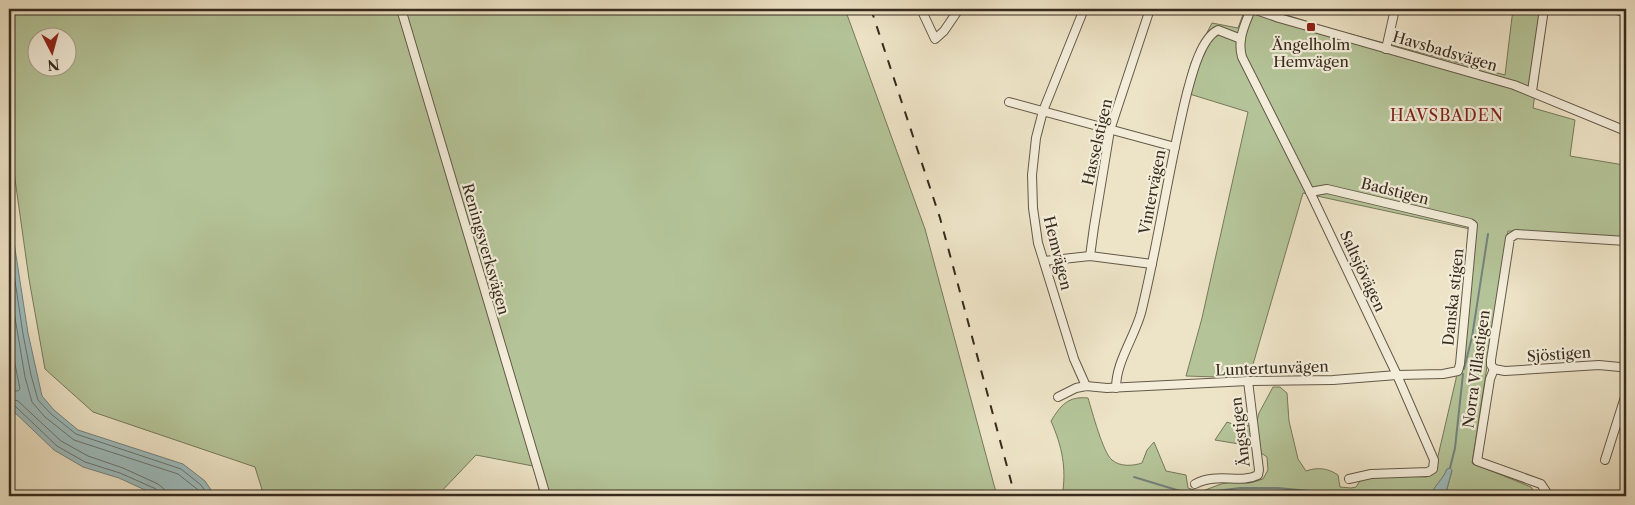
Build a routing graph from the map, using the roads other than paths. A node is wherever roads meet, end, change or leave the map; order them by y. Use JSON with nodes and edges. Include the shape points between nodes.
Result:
{"nodes":[{"id":1,"x":401,"y":9,"type":"edge"},
{"id":2,"x":922,"y":9,"type":"edge"},
{"id":3,"x":959,"y":9,"type":"edge"},
{"id":4,"x":1084,"y":9,"type":"edge"},
{"id":5,"x":1150,"y":9,"type":"edge"},
{"id":6,"x":1252,"y":9,"type":"edge"},
{"id":7,"x":1396,"y":9,"type":"edge"},
{"id":8,"x":1544,"y":9,"type":"edge"},
{"id":9,"x":1612,"y":9,"type":"edge"},
{"id":10,"x":1626,"y":12,"type":"edge"},
{"id":11,"x":1241,"y":39,"type":"junction"},
{"id":12,"x":1386,"y":49,"type":"junction"},
{"id":13,"x":1532,"y":91,"type":"junction"},
{"id":14,"x":1009,"y":102,"type":"dead end"},
{"id":15,"x":1043,"y":110,"type":"junction"},
{"id":16,"x":1110,"y":130,"type":"junction"},
{"id":17,"x":1626,"y":131,"type":"edge"},
{"id":18,"x":1175,"y":148,"type":"junction"},
{"id":19,"x":1310,"y":192,"type":"junction"},
{"id":20,"x":1473,"y":225,"type":"joint"},
{"id":21,"x":1626,"y":240,"type":"edge"},
{"id":22,"x":1090,"y":256,"type":"junction"},
{"id":23,"x":1044,"y":261,"type":"junction"},
{"id":24,"x":1152,"y":264,"type":"junction"},
{"id":25,"x":1626,"y":367,"type":"edge"},
{"id":26,"x":1494,"y":369,"type":"junction"},
{"id":27,"x":1458,"y":370,"type":"joint"},
{"id":28,"x":1397,"y":375,"type":"junction"},
{"id":29,"x":1626,"y":380,"type":"edge"},
{"id":30,"x":1248,"y":381,"type":"junction"},
{"id":31,"x":1086,"y":386,"type":"junction"},
{"id":32,"x":1116,"y":388,"type":"junction"},
{"id":33,"x":1058,"y":398,"type":"dead end"},
{"id":34,"x":1605,"y":460,"type":"dead end"},
{"id":35,"x":1349,"y":478,"type":"dead end"},
{"id":36,"x":1195,"y":484,"type":"dead end"},
{"id":37,"x":1547,"y":492,"type":"dead end"},
{"id":38,"x":546,"y":496,"type":"edge"}],
"edges":[{"from":1,"to":38,"type":"street","name":"Reningsverksvägen"},
{"from":2,"to":3,"type":"street","via":[[935,39]]},
{"from":4,"to":15,"type":"street","name":"Hemvägen"},
{"from":5,"to":16,"type":"street","name":"Hasselstigen"},
{"from":6,"to":11,"type":"street","name":"Saltsjövägen"},
{"from":6,"to":12,"type":"street","name":"Havsbadsvägen"},
{"from":7,"to":12,"type":"street"},
{"from":8,"to":13,"type":"street"},
{"from":9,"to":10,"type":"street"},
{"from":11,"to":18,"type":"street","name":"Vintervägen","via":[[1218,30],[1206,40],[1191,78]]},
{"from":11,"to":19,"type":"street","name":"Saltsjövägen","via":[[1242,57]]},
{"from":12,"to":13,"type":"street","name":"Havsbadsvägen"},
{"from":13,"to":17,"type":"street","name":"Havsbadsvägen"},
{"from":14,"to":15,"type":"street"},
{"from":15,"to":16,"type":"street"},
{"from":15,"to":23,"type":"street","name":"Hemvägen","via":[[1032,174],[1035,227]]},
{"from":16,"to":18,"type":"street"},
{"from":16,"to":22,"type":"street","name":"Hasselstigen"},
{"from":18,"to":24,"type":"street","name":"Vintervägen"},
{"from":19,"to":20,"type":"street","name":"Badstigen","via":[[1327,189]]},
{"from":19,"to":28,"type":"street","name":"Saltsjövägen"},
{"from":20,"to":27,"type":"street","name":"Danska stigen"},
{"from":21,"to":26,"type":"street","name":"Norra Villastigen","via":[[1516,234],[1510,238],[1491,360]]},
{"from":22,"to":23,"type":"street"},
{"from":22,"to":24,"type":"street"},
{"from":23,"to":31,"type":"street","name":"Hemvägen"},
{"from":24,"to":32,"type":"street","name":"Vintervägen","via":[[1133,338],[1119,367]]},
{"from":25,"to":26,"type":"street","name":"Sjöstigen"},
{"from":26,"to":37,"type":"street","name":"Norra Villastigen","via":[[1477,461],[1541,484]]},
{"from":27,"to":28,"type":"street","name":"Luntertunvägen","via":[[1444,374]]},
{"from":28,"to":30,"type":"street","name":"Luntertunvägen"},
{"from":28,"to":35,"type":"street","name":"Saltsjövägen","via":[[1433,457],[1433,469]]},
{"from":29,"to":34,"type":"street","via":[[1625,397]]},
{"from":30,"to":32,"type":"street","name":"Luntertunvägen"},
{"from":30,"to":36,"type":"street","name":"Ängstigen","via":[[1258,475],[1203,479]]},
{"from":31,"to":32,"type":"street","name":"Luntertunvägen"},
{"from":31,"to":33,"type":"street"}]}
